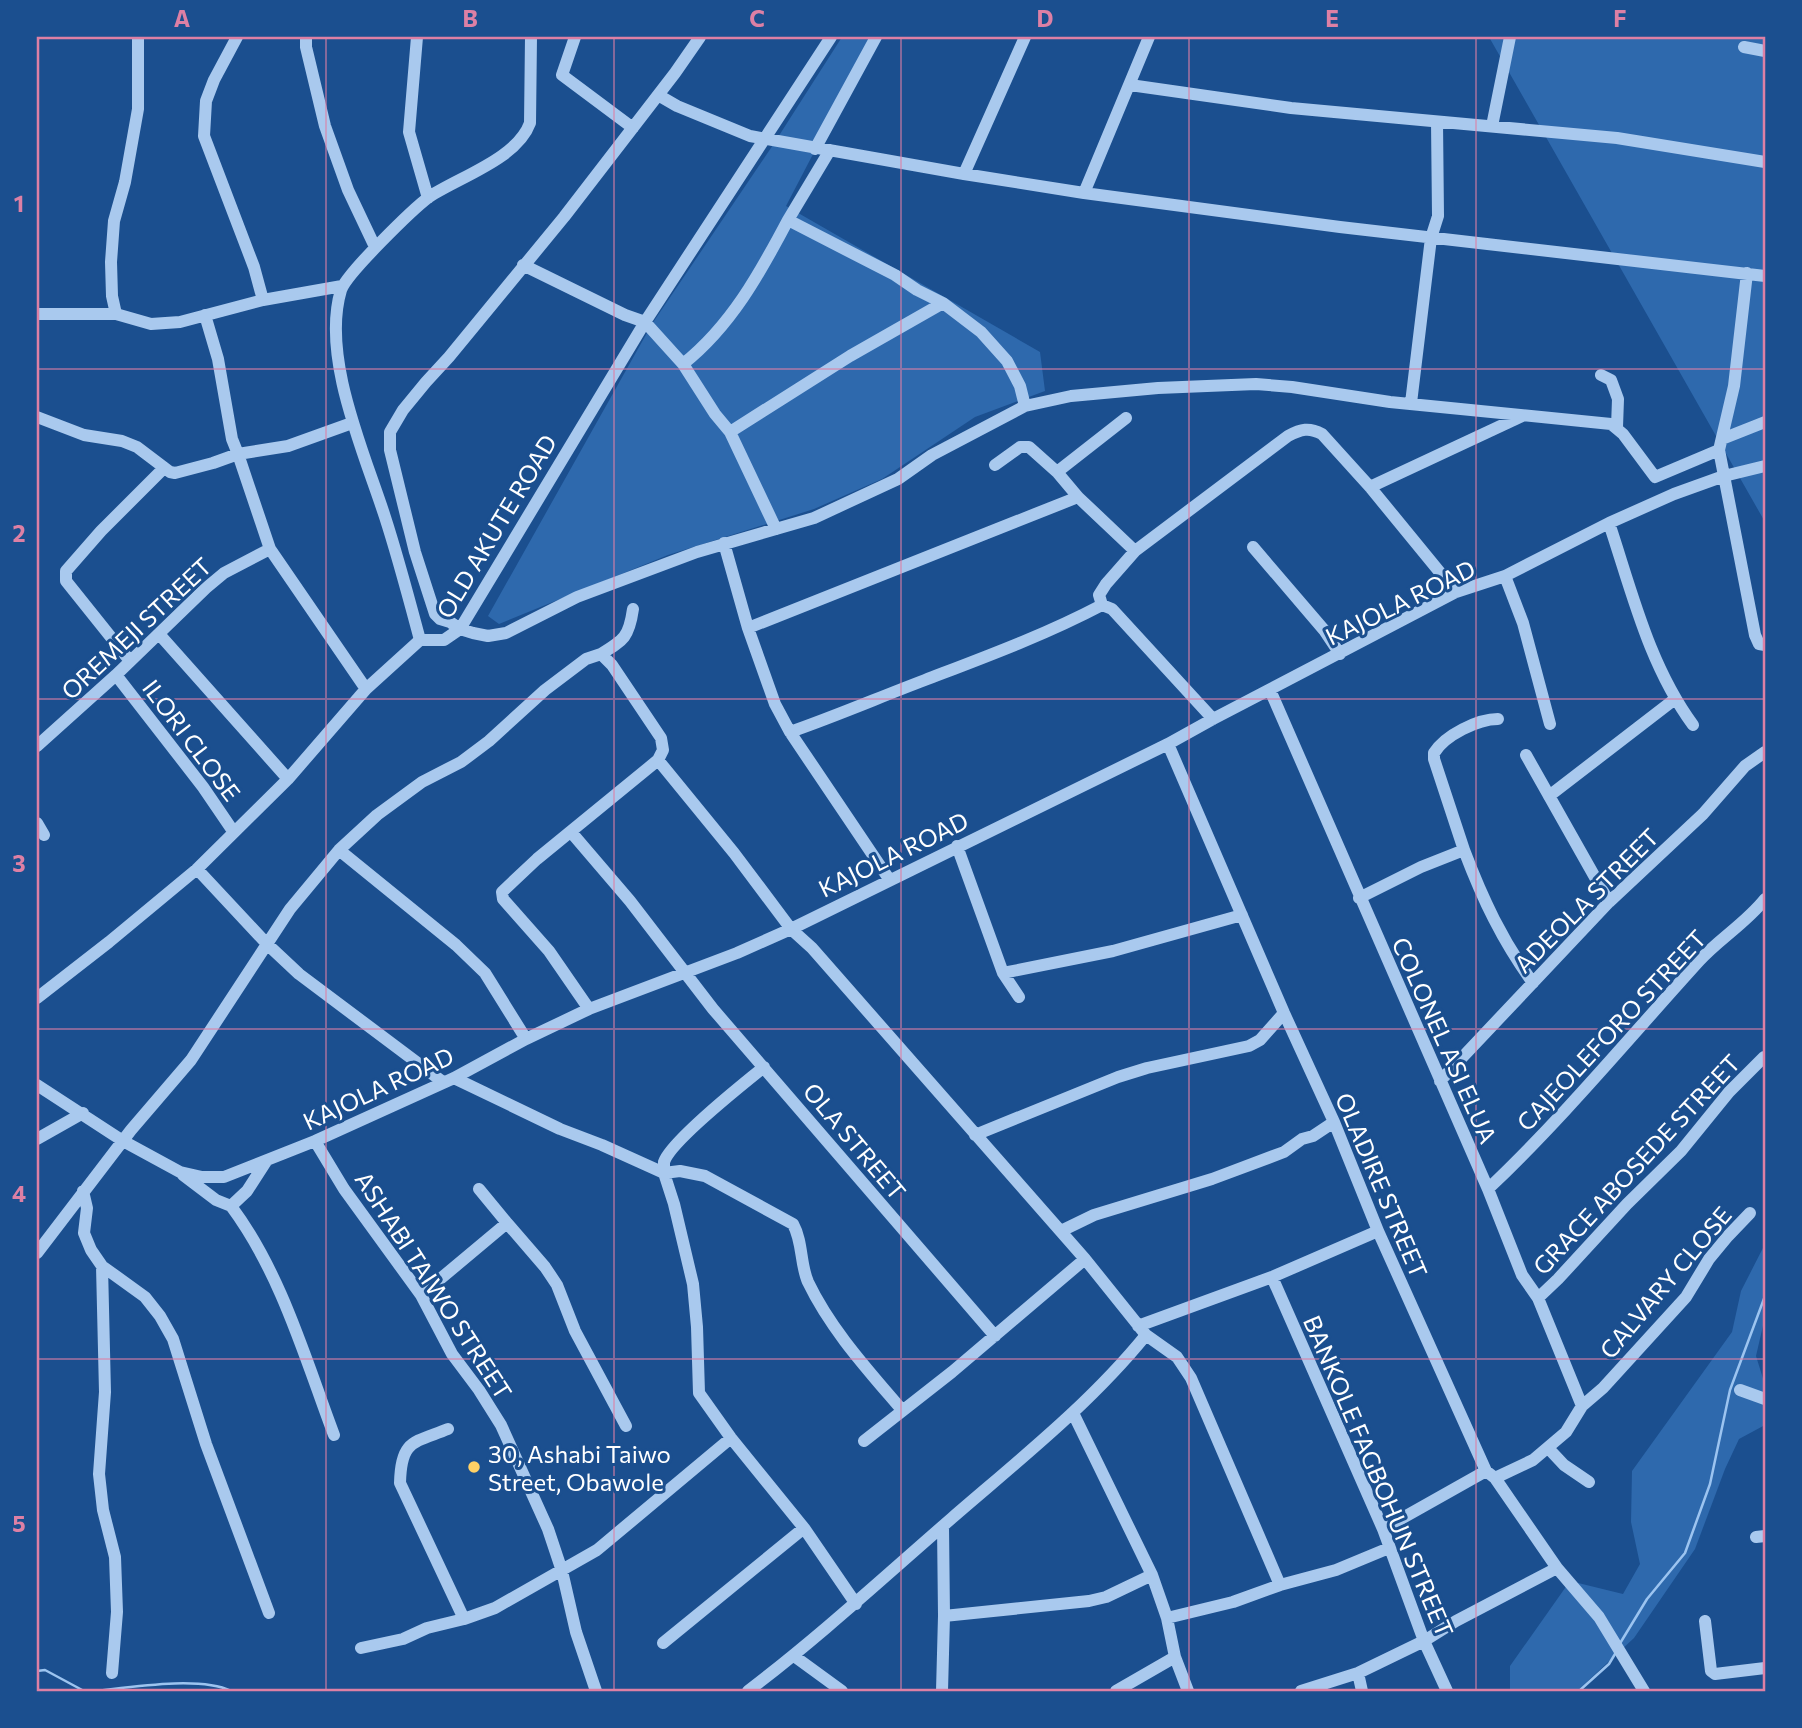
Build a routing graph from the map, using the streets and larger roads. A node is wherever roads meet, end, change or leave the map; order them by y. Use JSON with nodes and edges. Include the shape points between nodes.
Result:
{"nodes":[{"id":1,"x":138,"y":37,"type":"edge"},
{"id":2,"x":237,"y":37,"type":"edge"},
{"id":3,"x":306,"y":37,"type":"edge"},
{"id":4,"x":417,"y":37,"type":"edge"},
{"id":5,"x":531,"y":37,"type":"edge"},
{"id":6,"x":575,"y":37,"type":"edge"},
{"id":7,"x":699,"y":37,"type":"edge"},
{"id":8,"x":831,"y":37,"type":"edge"},
{"id":9,"x":876,"y":37,"type":"edge"},
{"id":10,"x":1025,"y":37,"type":"edge"},
{"id":11,"x":1149,"y":37,"type":"edge"},
{"id":12,"x":1510,"y":37,"type":"edge"},
{"id":13,"x":1744,"y":47,"type":"dead end"},
{"id":14,"x":1765,"y":51,"type":"edge"},
{"id":15,"x":1130,"y":85,"type":"junction"},
{"id":16,"x":657,"y":95,"type":"junction"},
{"id":17,"x":1437,"y":122,"type":"junction"},
{"id":18,"x":1492,"y":126,"type":"junction"},
{"id":19,"x":633,"y":128,"type":"junction"},
{"id":20,"x":765,"y":138,"type":"junction"},
{"id":21,"x":815,"y":149,"type":"junction"},
{"id":22,"x":830,"y":150,"type":"junction"},
{"id":23,"x":1765,"y":162,"type":"edge"},
{"id":24,"x":964,"y":174,"type":"junction"},
{"id":25,"x":1084,"y":193,"type":"junction"},
{"id":26,"x":428,"y":198,"type":"junction"},
{"id":27,"x":788,"y":220,"type":"junction"},
{"id":28,"x":1431,"y":238,"type":"junction"},
{"id":29,"x":375,"y":247,"type":"junction"},
{"id":30,"x":523,"y":265,"type":"junction"},
{"id":31,"x":1747,"y":273,"type":"junction"},
{"id":32,"x":1765,"y":276,"type":"edge"},
{"id":33,"x":342,"y":286,"type":"junction"},
{"id":34,"x":263,"y":300,"type":"junction"},
{"id":35,"x":943,"y":303,"type":"junction"},
{"id":36,"x":37,"y":314,"type":"edge"},
{"id":37,"x":116,"y":314,"type":"junction"},
{"id":38,"x":205,"y":315,"type":"junction"},
{"id":39,"x":645,"y":322,"type":"junction"},
{"id":40,"x":683,"y":364,"type":"junction"},
{"id":41,"x":1601,"y":375,"type":"dead end"},
{"id":42,"x":1411,"y":403,"type":"junction"},
{"id":43,"x":1025,"y":406,"type":"junction"},
{"id":44,"x":1523,"y":415,"type":"junction"},
{"id":45,"x":37,"y":417,"type":"edge"},
{"id":46,"x":1126,"y":418,"type":"dead end"},
{"id":47,"x":1765,"y":422,"type":"edge"},
{"id":48,"x":352,"y":423,"type":"junction"},
{"id":49,"x":1617,"y":427,"type":"junction"},
{"id":50,"x":730,"y":432,"type":"junction"},
{"id":51,"x":1721,"y":445,"type":"junction"},
{"id":52,"x":238,"y":454,"type":"junction"},
{"id":53,"x":995,"y":465,"type":"dead end"},
{"id":54,"x":1765,"y":467,"type":"edge"},
{"id":55,"x":164,"y":468,"type":"junction"},
{"id":56,"x":1057,"y":472,"type":"junction"},
{"id":57,"x":1724,"y":476,"type":"junction"},
{"id":58,"x":1370,"y":487,"type":"junction"},
{"id":59,"x":1078,"y":497,"type":"junction"},
{"id":60,"x":1609,"y":523,"type":"junction"},
{"id":61,"x":776,"y":529,"type":"junction"},
{"id":62,"x":724,"y":543,"type":"junction"},
{"id":63,"x":1253,"y":547,"type":"dead end"},
{"id":64,"x":271,"y":549,"type":"junction"},
{"id":65,"x":1135,"y":551,"type":"junction"},
{"id":66,"x":1505,"y":576,"type":"junction"},
{"id":67,"x":1456,"y":592,"type":"junction"},
{"id":68,"x":1102,"y":605,"type":"junction"},
{"id":69,"x":633,"y":609,"type":"dead end"},
{"id":70,"x":748,"y":628,"type":"junction"},
{"id":71,"x":460,"y":629,"type":"junction"},
{"id":72,"x":159,"y":634,"type":"junction"},
{"id":73,"x":421,"y":640,"type":"junction"},
{"id":74,"x":1765,"y":645,"type":"edge"},
{"id":75,"x":601,"y":654,"type":"junction"},
{"id":76,"x":1340,"y":654,"type":"junction"},
{"id":77,"x":130,"y":661,"type":"junction"},
{"id":78,"x":116,"y":675,"type":"junction"},
{"id":79,"x":366,"y":689,"type":"junction"},
{"id":80,"x":1269,"y":690,"type":"junction"},
{"id":81,"x":1675,"y":699,"type":"junction"},
{"id":82,"x":1213,"y":719,"type":"junction"},
{"id":83,"x":1498,"y":719,"type":"dead end"},
{"id":84,"x":1550,"y":724,"type":"dead end"},
{"id":85,"x":1693,"y":725,"type":"dead end"},
{"id":86,"x":790,"y":732,"type":"junction"},
{"id":87,"x":1168,"y":744,"type":"junction"},
{"id":88,"x":37,"y":746,"type":"edge"},
{"id":89,"x":1765,"y":752,"type":"edge"},
{"id":90,"x":1525,"y":755,"type":"dead end"},
{"id":91,"x":657,"y":760,"type":"junction"},
{"id":92,"x":288,"y":779,"type":"junction"},
{"id":93,"x":1549,"y":796,"type":"junction"},
{"id":94,"x":37,"y":823,"type":"edge"},
{"id":95,"x":233,"y":831,"type":"junction"},
{"id":96,"x":571,"y":832,"type":"junction"},
{"id":97,"x":44,"y":835,"type":"dead end"},
{"id":98,"x":957,"y":846,"type":"junction"},
{"id":99,"x":339,"y":850,"type":"junction"},
{"id":100,"x":1464,"y":850,"type":"junction"},
{"id":101,"x":197,"y":869,"type":"junction"},
{"id":102,"x":889,"y":879,"type":"junction"},
{"id":103,"x":1359,"y":898,"type":"junction"},
{"id":104,"x":1765,"y":899,"type":"edge"},
{"id":105,"x":1609,"y":902,"type":"junction"},
{"id":106,"x":1242,"y":915,"type":"junction"},
{"id":107,"x":790,"y":929,"type":"junction"},
{"id":108,"x":267,"y":944,"type":"junction"},
{"id":109,"x":683,"y":973,"type":"junction"},
{"id":110,"x":1003,"y":973,"type":"junction"},
{"id":111,"x":1533,"y":983,"type":"junction"},
{"id":112,"x":1019,"y":997,"type":"dead end"},
{"id":113,"x":37,"y":998,"type":"edge"},
{"id":114,"x":589,"y":1009,"type":"junction"},
{"id":115,"x":1284,"y":1013,"type":"junction"},
{"id":116,"x":526,"y":1039,"type":"junction"},
{"id":117,"x":1764,"y":1057,"type":"edge"},
{"id":118,"x":764,"y":1067,"type":"junction"},
{"id":119,"x":448,"y":1080,"type":"junction"},
{"id":120,"x":1440,"y":1081,"type":"junction"},
{"id":121,"x":37,"y":1085,"type":"edge"},
{"id":122,"x":83,"y":1113,"type":"junction"},
{"id":123,"x":1334,"y":1122,"type":"junction"},
{"id":124,"x":975,"y":1135,"type":"junction"},
{"id":125,"x":37,"y":1139,"type":"edge"},
{"id":126,"x":123,"y":1141,"type":"junction"},
{"id":127,"x":315,"y":1141,"type":"junction"},
{"id":128,"x":267,"y":1160,"type":"junction"},
{"id":129,"x":180,"y":1172,"type":"junction"},
{"id":130,"x":664,"y":1174,"type":"junction"},
{"id":131,"x":479,"y":1189,"type":"dead end"},
{"id":132,"x":1488,"y":1189,"type":"junction"},
{"id":133,"x":83,"y":1191,"type":"junction"},
{"id":134,"x":231,"y":1206,"type":"junction"},
{"id":135,"x":1750,"y":1213,"type":"dead end"},
{"id":136,"x":508,"y":1223,"type":"junction"},
{"id":137,"x":1061,"y":1231,"type":"junction"},
{"id":138,"x":1378,"y":1231,"type":"junction"},
{"id":139,"x":37,"y":1253,"type":"edge"},
{"id":140,"x":1085,"y":1259,"type":"junction"},
{"id":141,"x":102,"y":1266,"type":"junction"},
{"id":142,"x":1272,"y":1277,"type":"junction"},
{"id":143,"x":421,"y":1295,"type":"junction"},
{"id":144,"x":1538,"y":1298,"type":"junction"},
{"id":145,"x":1142,"y":1330,"type":"junction"},
{"id":146,"x":995,"y":1336,"type":"junction"},
{"id":147,"x":1740,"y":1390,"type":"dead end"},
{"id":148,"x":1765,"y":1399,"type":"edge"},
{"id":149,"x":1582,"y":1406,"type":"junction"},
{"id":150,"x":902,"y":1410,"type":"junction"},
{"id":151,"x":1073,"y":1413,"type":"junction"},
{"id":152,"x":626,"y":1426,"type":"dead end"},
{"id":153,"x":448,"y":1429,"type":"dead end"},
{"id":154,"x":334,"y":1435,"type":"dead end"},
{"id":155,"x":731,"y":1438,"type":"junction"},
{"id":156,"x":864,"y":1441,"type":"dead end"},
{"id":157,"x":1549,"y":1449,"type":"junction"},
{"id":158,"x":1491,"y":1474,"type":"junction"},
{"id":159,"x":1589,"y":1482,"type":"dead end"},
{"id":160,"x":943,"y":1526,"type":"junction"},
{"id":161,"x":804,"y":1528,"type":"junction"},
{"id":162,"x":1383,"y":1529,"type":"junction"},
{"id":163,"x":1389,"y":1548,"type":"junction"},
{"id":164,"x":1557,"y":1569,"type":"junction"},
{"id":165,"x":562,"y":1571,"type":"junction"},
{"id":166,"x":1152,"y":1575,"type":"junction"},
{"id":167,"x":1280,"y":1585,"type":"junction"},
{"id":168,"x":856,"y":1604,"type":"junction"},
{"id":169,"x":269,"y":1613,"type":"dead end"},
{"id":170,"x":944,"y":1616,"type":"junction"},
{"id":171,"x":1167,"y":1618,"type":"junction"},
{"id":172,"x":464,"y":1619,"type":"junction"},
{"id":173,"x":1705,"y":1621,"type":"dead end"},
{"id":174,"x":1424,"y":1641,"type":"junction"},
{"id":175,"x":663,"y":1643,"type":"dead end"},
{"id":176,"x":361,"y":1648,"type":"dead end"},
{"id":177,"x":794,"y":1656,"type":"junction"},
{"id":178,"x":1175,"y":1657,"type":"junction"},
{"id":179,"x":1765,"y":1668,"type":"edge"},
{"id":180,"x":113,"y":1673,"type":"dead end"},
{"id":181,"x":1358,"y":1673,"type":"junction"},
{"id":182,"x":596,"y":1691,"type":"edge"},
{"id":183,"x":748,"y":1691,"type":"edge"},
{"id":184,"x":842,"y":1691,"type":"edge"},
{"id":185,"x":942,"y":1691,"type":"edge"},
{"id":186,"x":1116,"y":1691,"type":"edge"},
{"id":187,"x":1188,"y":1691,"type":"edge"},
{"id":188,"x":1301,"y":1691,"type":"edge"},
{"id":189,"x":1362,"y":1691,"type":"edge"},
{"id":190,"x":1447,"y":1691,"type":"edge"},
{"id":191,"x":1644,"y":1691,"type":"edge"}],
"edges":[{"from":1,"to":37,"type":"street","via":[[138,109],[114,221],[111,262]]},
{"from":2,"to":34,"type":"street","via":[[206,101],[204,136]]},
{"from":3,"to":29,"type":"street","via":[[325,126]]},
{"from":4,"to":26,"type":"street","via":[[409,132]]},
{"from":5,"to":26,"type":"street","via":[[527,131],[484,167]]},
{"from":6,"to":19,"type":"street","via":[[562,75]]},
{"from":7,"to":16,"type":"street"},
{"from":8,"to":20,"type":"street","name":"OLD AKUTE ROAD"},
{"from":9,"to":21,"type":"street"},
{"from":10,"to":24,"type":"street"},
{"from":11,"to":15,"type":"street"},
{"from":12,"to":18,"type":"street"},
{"from":13,"to":14,"type":"street"},
{"from":15,"to":17,"type":"street","via":[[1291,108]]},
{"from":15,"to":25,"type":"street"},
{"from":16,"to":19,"type":"street"},
{"from":16,"to":20,"type":"street","via":[[738,132]]},
{"from":17,"to":18,"type":"street"},
{"from":17,"to":28,"type":"street","via":[[1438,216]]},
{"from":18,"to":23,"type":"street","via":[[1617,138]]},
{"from":19,"to":30,"type":"street"},
{"from":20,"to":21,"type":"street"},
{"from":20,"to":39,"type":"street","name":"OLD AKUTE ROAD"},
{"from":21,"to":22,"type":"street"},
{"from":22,"to":24,"type":"street"},
{"from":22,"to":27,"type":"street"},
{"from":24,"to":25,"type":"street"},
{"from":25,"to":28,"type":"street"},
{"from":26,"to":29,"type":"street"},
{"from":27,"to":35,"type":"street"},
{"from":27,"to":40,"type":"street","via":[[726,321]]},
{"from":28,"to":31,"type":"street"},
{"from":28,"to":42,"type":"street"},
{"from":29,"to":33,"type":"street"},
{"from":30,"to":39,"type":"street"},
{"from":30,"to":71,"type":"street","via":[[403,410],[390,432],[390,450],[415,552],[435,614]]},
{"from":31,"to":32,"type":"street"},
{"from":31,"to":51,"type":"street","via":[[1734,386]]},
{"from":33,"to":34,"type":"street"},
{"from":33,"to":48,"type":"street","via":[[337,342]]},
{"from":34,"to":38,"type":"street"},
{"from":35,"to":43,"type":"street","via":[[981,332],[1007,361]]},
{"from":35,"to":50,"type":"street"},
{"from":36,"to":37,"type":"street"},
{"from":37,"to":38,"type":"street","via":[[151,324]]},
{"from":38,"to":52,"type":"street"},
{"from":39,"to":40,"type":"street"},
{"from":39,"to":71,"type":"street","name":"OLD AKUTE ROAD"},
{"from":40,"to":50,"type":"street"},
{"from":41,"to":49,"type":"street","via":[[1611,380],[1618,399]]},
{"from":42,"to":43,"type":"street","via":[[1256,384],[1108,392]]},
{"from":42,"to":44,"type":"street"},
{"from":43,"to":61,"type":"street","via":[[932,455],[898,479],[814,518]]},
{"from":44,"to":49,"type":"street"},
{"from":44,"to":58,"type":"street"},
{"from":45,"to":55,"type":"street","via":[[84,435],[137,447]]},
{"from":46,"to":56,"type":"street"},
{"from":47,"to":51,"type":"street"},
{"from":48,"to":52,"type":"street","via":[[288,446]]},
{"from":48,"to":73,"type":"street"},
{"from":49,"to":51,"type":"street","via":[[1655,477]]},
{"from":50,"to":61,"type":"street"},
{"from":51,"to":57,"type":"street"},
{"from":52,"to":55,"type":"street","via":[[175,473]]},
{"from":52,"to":64,"type":"street"},
{"from":53,"to":56,"type":"street","via":[[1020,447],[1029,447]]},
{"from":54,"to":57,"type":"street","name":"KAJOLA ROAD"},
{"from":55,"to":77,"type":"street","via":[[66,570],[66,581]]},
{"from":56,"to":59,"type":"street"},
{"from":57,"to":60,"type":"street","name":"KAJOLA ROAD"},
{"from":57,"to":74,"type":"street","via":[[1755,635],[1759,644]]},
{"from":58,"to":65,"type":"street","via":[[1322,434],[1301,429]]},
{"from":58,"to":67,"type":"street"},
{"from":59,"to":65,"type":"street"},
{"from":59,"to":70,"type":"street"},
{"from":60,"to":66,"type":"street","name":"KAJOLA ROAD"},
{"from":60,"to":81,"type":"street","via":[[1647,638]]},
{"from":61,"to":62,"type":"street"},
{"from":62,"to":70,"type":"street"},
{"from":62,"to":71,"type":"street","via":[[577,597],[506,632],[488,636]]},
{"from":63,"to":76,"type":"street"},
{"from":64,"to":72,"type":"street","name":"OREMEJI STREET","via":[[215,580]]},
{"from":64,"to":79,"type":"street"},
{"from":65,"to":68,"type":"street","via":[[1106,584],[1100,595]]},
{"from":66,"to":67,"type":"street","name":"KAJOLA ROAD"},
{"from":66,"to":84,"type":"street","via":[[1523,623]]},
{"from":67,"to":76,"type":"street","name":"KAJOLA ROAD"},
{"from":68,"to":82,"type":"street","via":[[1112,609]]},
{"from":68,"to":86,"type":"street","via":[[1020,643]]},
{"from":69,"to":75,"type":"street","via":[[624,639]]},
{"from":70,"to":86,"type":"street","via":[[775,705]]},
{"from":71,"to":73,"type":"street","name":"OLD AKUTE ROAD","via":[[444,640]]},
{"from":72,"to":77,"type":"street","name":"OREMEJI STREET"},
{"from":72,"to":92,"type":"street"},
{"from":73,"to":79,"type":"street","name":"OLD AKUTE ROAD"},
{"from":75,"to":91,"type":"street","via":[[661,738],[663,750]]},
{"from":75,"to":99,"type":"street","via":[[586,659],[545,690],[460,762],[422,782],[377,815]]},
{"from":76,"to":80,"type":"street","name":"KAJOLA ROAD"},
{"from":77,"to":78,"type":"street","name":"OREMEJI STREET"},
{"from":78,"to":88,"type":"street","name":"OREMEJI STREET"},
{"from":78,"to":95,"type":"street","name":"ILORI CLOSE"},
{"from":79,"to":92,"type":"street","name":"OLD AKUTE ROAD"},
{"from":80,"to":82,"type":"street","name":"KAJOLA ROAD"},
{"from":80,"to":103,"type":"street","name":"COLONEL ASI ELUA"},
{"from":81,"to":85,"type":"street"},
{"from":81,"to":93,"type":"street"},
{"from":82,"to":87,"type":"street","name":"KAJOLA ROAD"},
{"from":83,"to":100,"type":"street","via":[[1470,725],[1434,754]]},
{"from":86,"to":102,"type":"street"},
{"from":87,"to":98,"type":"street","name":"KAJOLA ROAD"},
{"from":87,"to":106,"type":"street","name":"OLADIRE STREET"},
{"from":89,"to":105,"type":"street","name":"ADEOLA STREET","via":[[1745,766],[1703,814]]},
{"from":90,"to":93,"type":"street"},
{"from":91,"to":96,"type":"street"},
{"from":91,"to":107,"type":"street"},
{"from":92,"to":95,"type":"street","name":"OLD AKUTE ROAD"},
{"from":93,"to":105,"type":"street"},
{"from":94,"to":97,"type":"street"},
{"from":95,"to":101,"type":"street","name":"OLD AKUTE ROAD"},
{"from":96,"to":109,"type":"street","name":"OLA STREET","via":[[659,937]]},
{"from":96,"to":114,"type":"street","via":[[502,892]]},
{"from":98,"to":102,"type":"street","name":"KAJOLA ROAD"},
{"from":98,"to":110,"type":"street"},
{"from":99,"to":108,"type":"street"},
{"from":99,"to":116,"type":"street","via":[[485,973]]},
{"from":100,"to":103,"type":"street"},
{"from":100,"to":111,"type":"street","via":[[1483,900]]},
{"from":101,"to":108,"type":"street"},
{"from":101,"to":113,"type":"street","name":"OLD AKUTE ROAD"},
{"from":102,"to":107,"type":"street","name":"KAJOLA ROAD"},
{"from":103,"to":120,"type":"street","name":"COLONEL ASI ELUA"},
{"from":104,"to":132,"type":"street","name":"CAJEOLEFORO STREET","via":[[1702,958],[1532,1148]]},
{"from":105,"to":111,"type":"street","name":"ADEOLA STREET"},
{"from":106,"to":110,"type":"street","via":[[1113,951]]},
{"from":106,"to":115,"type":"street","name":"OLADIRE STREET"},
{"from":107,"to":109,"type":"street","name":"KAJOLA ROAD"},
{"from":107,"to":124,"type":"street","via":[[812,948]]},
{"from":108,"to":119,"type":"street","via":[[344,1009]]},
{"from":108,"to":126,"type":"street","via":[[191,1060]]},
{"from":109,"to":114,"type":"street","name":"KAJOLA ROAD"},
{"from":109,"to":118,"type":"street","name":"OLA STREET"},
{"from":110,"to":112,"type":"street"},
{"from":111,"to":120,"type":"street","name":"ADEOLA STREET"},
{"from":114,"to":116,"type":"street","name":"KAJOLA ROAD"},
{"from":115,"to":123,"type":"street","name":"OLADIRE STREET"},
{"from":115,"to":124,"type":"street","via":[[1250,1046],[1118,1077]]},
{"from":116,"to":119,"type":"street","name":"KAJOLA ROAD"},
{"from":117,"to":144,"type":"street","name":"GRACE ABOSEDE STREET","via":[[1672,1161]]},
{"from":118,"to":130,"type":"street","via":[[670,1152]]},
{"from":118,"to":146,"type":"street","name":"OLA STREET"},
{"from":119,"to":127,"type":"street","name":"KAJOLA ROAD"},
{"from":119,"to":130,"type":"street"},
{"from":120,"to":132,"type":"street","name":"COLONEL ASI ELUA"},
{"from":121,"to":122,"type":"street","name":"KAJOLA ROAD"},
{"from":122,"to":125,"type":"street"},
{"from":122,"to":126,"type":"street","name":"KAJOLA ROAD"},
{"from":123,"to":137,"type":"street","via":[[1284,1152],[1094,1215]]},
{"from":123,"to":138,"type":"street","name":"OLADIRE STREET"},
{"from":124,"to":137,"type":"street"},
{"from":126,"to":129,"type":"street","name":"KAJOLA ROAD"},
{"from":126,"to":133,"type":"street"},
{"from":127,"to":128,"type":"street","name":"KAJOLA ROAD"},
{"from":127,"to":143,"type":"street","name":"ASHABI TAIWO STREET"},
{"from":128,"to":129,"type":"street","name":"KAJOLA ROAD","via":[[224,1177]]},
{"from":128,"to":134,"type":"street"},
{"from":129,"to":134,"type":"street"},
{"from":130,"to":150,"type":"street","via":[[680,1171],[705,1176],[793,1224],[806,1278],[820,1307]]},
{"from":130,"to":155,"type":"street","via":[[693,1284],[699,1393]]},
{"from":131,"to":136,"type":"street"},
{"from":132,"to":144,"type":"street","name":"COLONEL ASI ELUA","via":[[1522,1275]]},
{"from":133,"to":139,"type":"street"},
{"from":133,"to":141,"type":"street","via":[[87,1208],[84,1233]]},
{"from":134,"to":154,"type":"street","via":[[286,1307]]},
{"from":135,"to":149,"type":"street","name":"CALVARY CLOSE","via":[[1709,1259],[1686,1297]]},
{"from":136,"to":143,"type":"street"},
{"from":136,"to":152,"type":"street","via":[[556,1285]]},
{"from":137,"to":140,"type":"street"},
{"from":138,"to":142,"type":"street"},
{"from":138,"to":158,"type":"street","name":"OLADIRE STREET"},
{"from":140,"to":145,"type":"street"},
{"from":140,"to":146,"type":"street"},
{"from":141,"to":169,"type":"street","via":[[145,1297],[173,1339],[206,1444]]},
{"from":141,"to":180,"type":"street","via":[[105,1392],[99,1474],[114,1557]]},
{"from":142,"to":145,"type":"street"},
{"from":142,"to":162,"type":"street","name":"BANKOLE FAGBOHUN STREET"},
{"from":143,"to":165,"type":"street","name":"ASHABI TAIWO STREET","via":[[452,1353],[501,1425],[532,1490]]},
{"from":144,"to":149,"type":"street","name":"COLONEL ASI ELUA"},
{"from":145,"to":151,"type":"street","via":[[1129,1356]]},
{"from":145,"to":167,"type":"street","via":[[1177,1357],[1191,1378]]},
{"from":146,"to":150,"type":"street"},
{"from":147,"to":148,"type":"street"},
{"from":149,"to":157,"type":"street"},
{"from":150,"to":156,"type":"street"},
{"from":151,"to":160,"type":"street"},
{"from":151,"to":166,"type":"street"},
{"from":153,"to":172,"type":"street","via":[[404,1450],[400,1483]]},
{"from":155,"to":161,"type":"street"},
{"from":155,"to":165,"type":"street","via":[[597,1550]]},
{"from":157,"to":158,"type":"street","via":[[1522,1467]]},
{"from":157,"to":159,"type":"street"},
{"from":158,"to":162,"type":"street"},
{"from":158,"to":164,"type":"street","name":"OLADIRE STREET"},
{"from":160,"to":168,"type":"street"},
{"from":160,"to":170,"type":"street"},
{"from":161,"to":168,"type":"street"},
{"from":161,"to":175,"type":"street"},
{"from":162,"to":163,"type":"street","name":"BANKOLE FAGBOHUN STREET"},
{"from":163,"to":167,"type":"street","via":[[1336,1570]]},
{"from":163,"to":174,"type":"street","name":"BANKOLE FAGBOHUN STREET"},
{"from":164,"to":174,"type":"street"},
{"from":164,"to":191,"type":"street","name":"OLADIRE STREET","via":[[1599,1617]]},
{"from":165,"to":172,"type":"street","via":[[495,1608]]},
{"from":165,"to":182,"type":"street","name":"ASHABI TAIWO STREET"},
{"from":166,"to":170,"type":"street","via":[[1089,1601]]},
{"from":166,"to":171,"type":"street"},
{"from":167,"to":171,"type":"street"},
{"from":168,"to":177,"type":"street"},
{"from":170,"to":185,"type":"street"},
{"from":171,"to":178,"type":"street"},
{"from":172,"to":176,"type":"street"},
{"from":173,"to":179,"type":"street","via":[[1711,1671]]},
{"from":174,"to":181,"type":"street"},
{"from":174,"to":190,"type":"street","name":"BANKOLE FAGBOHUN STREET"},
{"from":177,"to":183,"type":"street"},
{"from":177,"to":184,"type":"street"},
{"from":178,"to":186,"type":"street"},
{"from":178,"to":187,"type":"street"},
{"from":181,"to":188,"type":"street"},
{"from":181,"to":189,"type":"street"}]}
